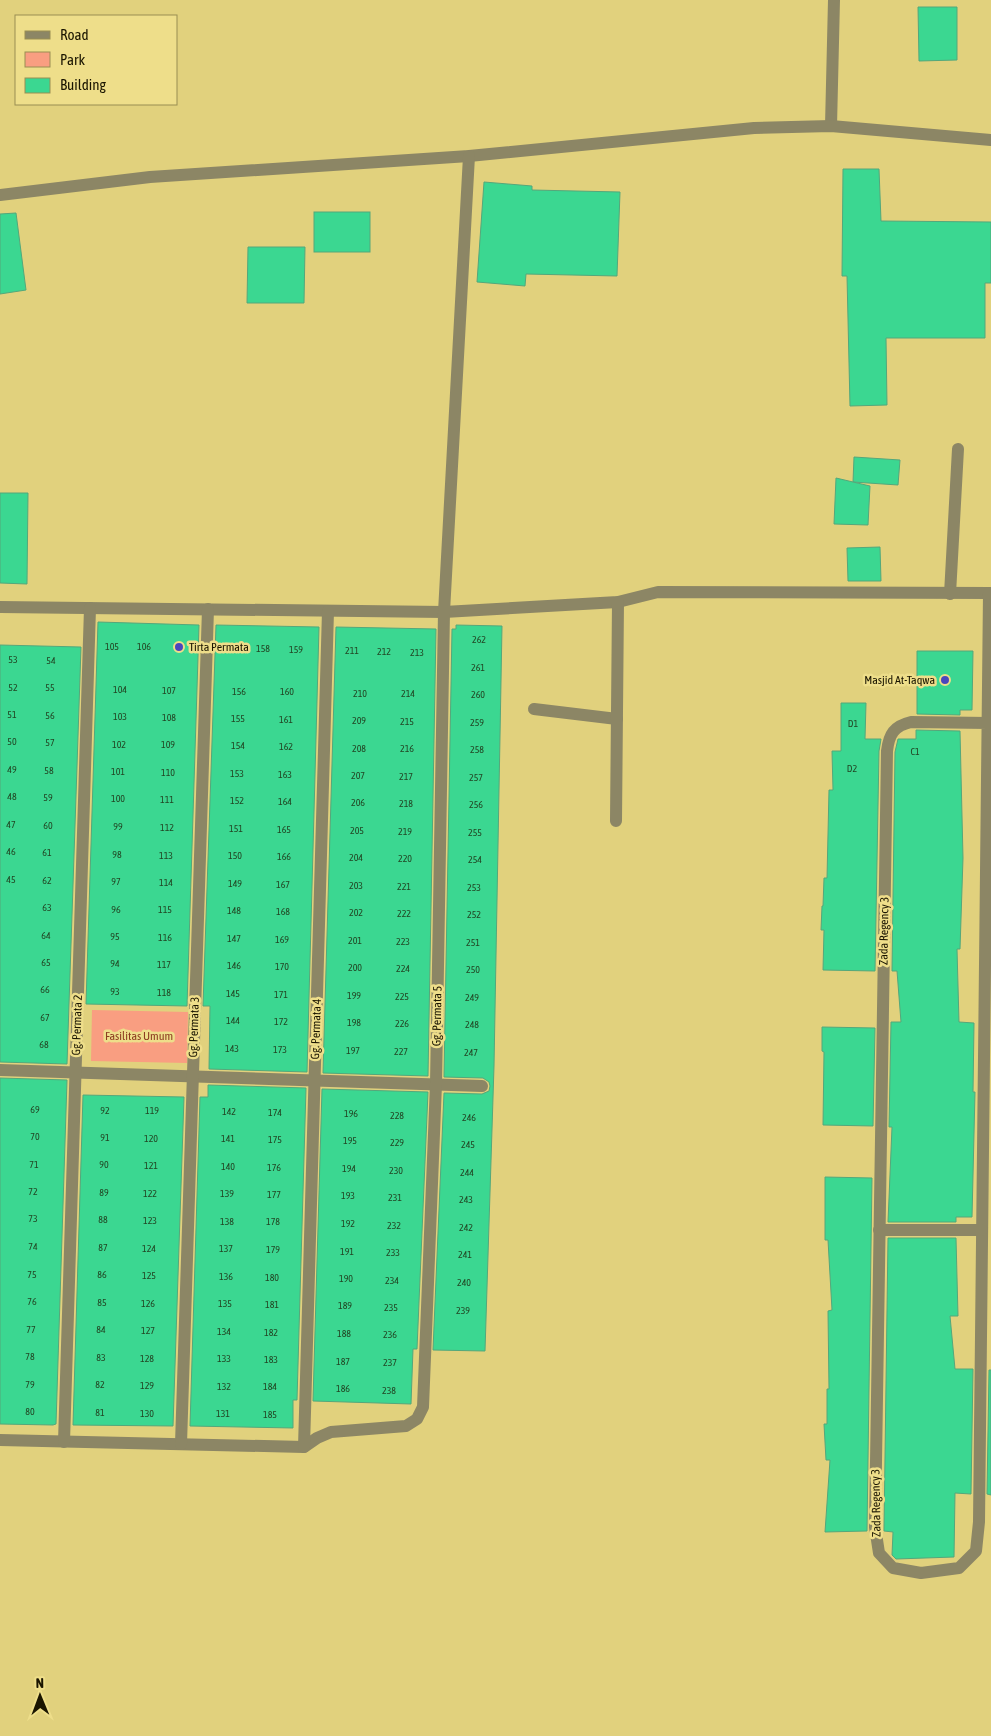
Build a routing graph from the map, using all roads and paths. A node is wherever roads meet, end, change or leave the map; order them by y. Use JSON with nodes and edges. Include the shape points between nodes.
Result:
{"nodes":[{"id":1,"x":834,"y":0,"type":"edge"},
{"id":2,"x":831,"y":126,"type":"junction"},
{"id":3,"x":991,"y":140,"type":"edge"},
{"id":4,"x":469,"y":156,"type":"junction"},
{"id":5,"x":0,"y":195,"type":"edge"},
{"id":6,"x":958,"y":449,"type":"dead end"},
{"id":7,"x":990,"y":593,"type":"edge"},
{"id":8,"x":950,"y":594,"type":"junction"},
{"id":9,"x":618,"y":602,"type":"junction"},
{"id":10,"x":0,"y":607,"type":"edge"},
{"id":11,"x":90,"y":608,"type":"junction"},
{"id":12,"x":208,"y":610,"type":"junction"},
{"id":13,"x":328,"y":611,"type":"junction"},
{"id":14,"x":444,"y":612,"type":"junction"},
{"id":15,"x":534,"y":709,"type":"dead end"},
{"id":16,"x":617,"y":720,"type":"junction"},
{"id":17,"x":988,"y":723,"type":"junction"},
{"id":18,"x":616,"y":821,"type":"dead end"},
{"id":19,"x":0,"y":1070,"type":"edge"},
{"id":20,"x":75,"y":1073,"type":"junction"},
{"id":21,"x":193,"y":1077,"type":"junction"},
{"id":22,"x":315,"y":1081,"type":"junction"},
{"id":23,"x":436,"y":1084,"type":"junction"},
{"id":24,"x":482,"y":1086,"type":"dead end"},
{"id":25,"x":880,"y":1230,"type":"junction"},
{"id":26,"x":982,"y":1230,"type":"junction"},
{"id":27,"x":0,"y":1440,"type":"edge"},
{"id":28,"x":64,"y":1442,"type":"junction"},
{"id":29,"x":181,"y":1444,"type":"junction"},
{"id":30,"x":304,"y":1447,"type":"junction"}],
"edges":[{"from":1,"to":2,"type":"street"},
{"from":2,"to":3,"type":"street"},
{"from":2,"to":4,"type":"street","via":[[754,128]]},
{"from":4,"to":5,"type":"street","via":[[150,177]]},
{"from":4,"to":14,"type":"street","name":"Gg. Permata 5"},
{"from":6,"to":8,"type":"street"},
{"from":7,"to":8,"type":"street"},
{"from":7,"to":17,"type":"street","name":"Zada Regency 3"},
{"from":8,"to":9,"type":"street","via":[[658,592]]},
{"from":9,"to":14,"type":"street"},
{"from":9,"to":16,"type":"street"},
{"from":10,"to":11,"type":"street"},
{"from":11,"to":12,"type":"street"},
{"from":11,"to":20,"type":"street","name":"Gg. Permata 2"},
{"from":12,"to":13,"type":"street"},
{"from":12,"to":21,"type":"street","name":"Gg. Permata 3"},
{"from":13,"to":14,"type":"street"},
{"from":13,"to":22,"type":"street","name":"Gg. Permata 4"},
{"from":14,"to":23,"type":"street","name":"Gg. Permata 5"},
{"from":15,"to":16,"type":"street"},
{"from":16,"to":18,"type":"street"},
{"from":17,"to":25,"type":"street","name":"Zada Regency 3","via":[[911,722],[900,725],[888,740]]},
{"from":17,"to":26,"type":"street","name":"Zada Regency 3"},
{"from":19,"to":20,"type":"street"},
{"from":20,"to":21,"type":"street"},
{"from":20,"to":28,"type":"street","name":"Gg. Permata 2"},
{"from":21,"to":22,"type":"street"},
{"from":21,"to":29,"type":"street","name":"Gg. Permata 3"},
{"from":22,"to":23,"type":"street"},
{"from":22,"to":30,"type":"street","name":"Gg. Permata 4"},
{"from":23,"to":24,"type":"street"},
{"from":23,"to":30,"type":"street","name":"Gg. Permata 5","via":[[423,1407],[417,1419],[406,1426],[331,1432]]},
{"from":25,"to":26,"type":"street"},
{"from":25,"to":26,"type":"street","name":"Zada Regency 3","via":[[874,1527],[878,1553],[892,1568],[921,1573],[959,1568],[976,1551]]},
{"from":27,"to":28,"type":"street"},
{"from":28,"to":29,"type":"street"},
{"from":29,"to":30,"type":"street"}]}
